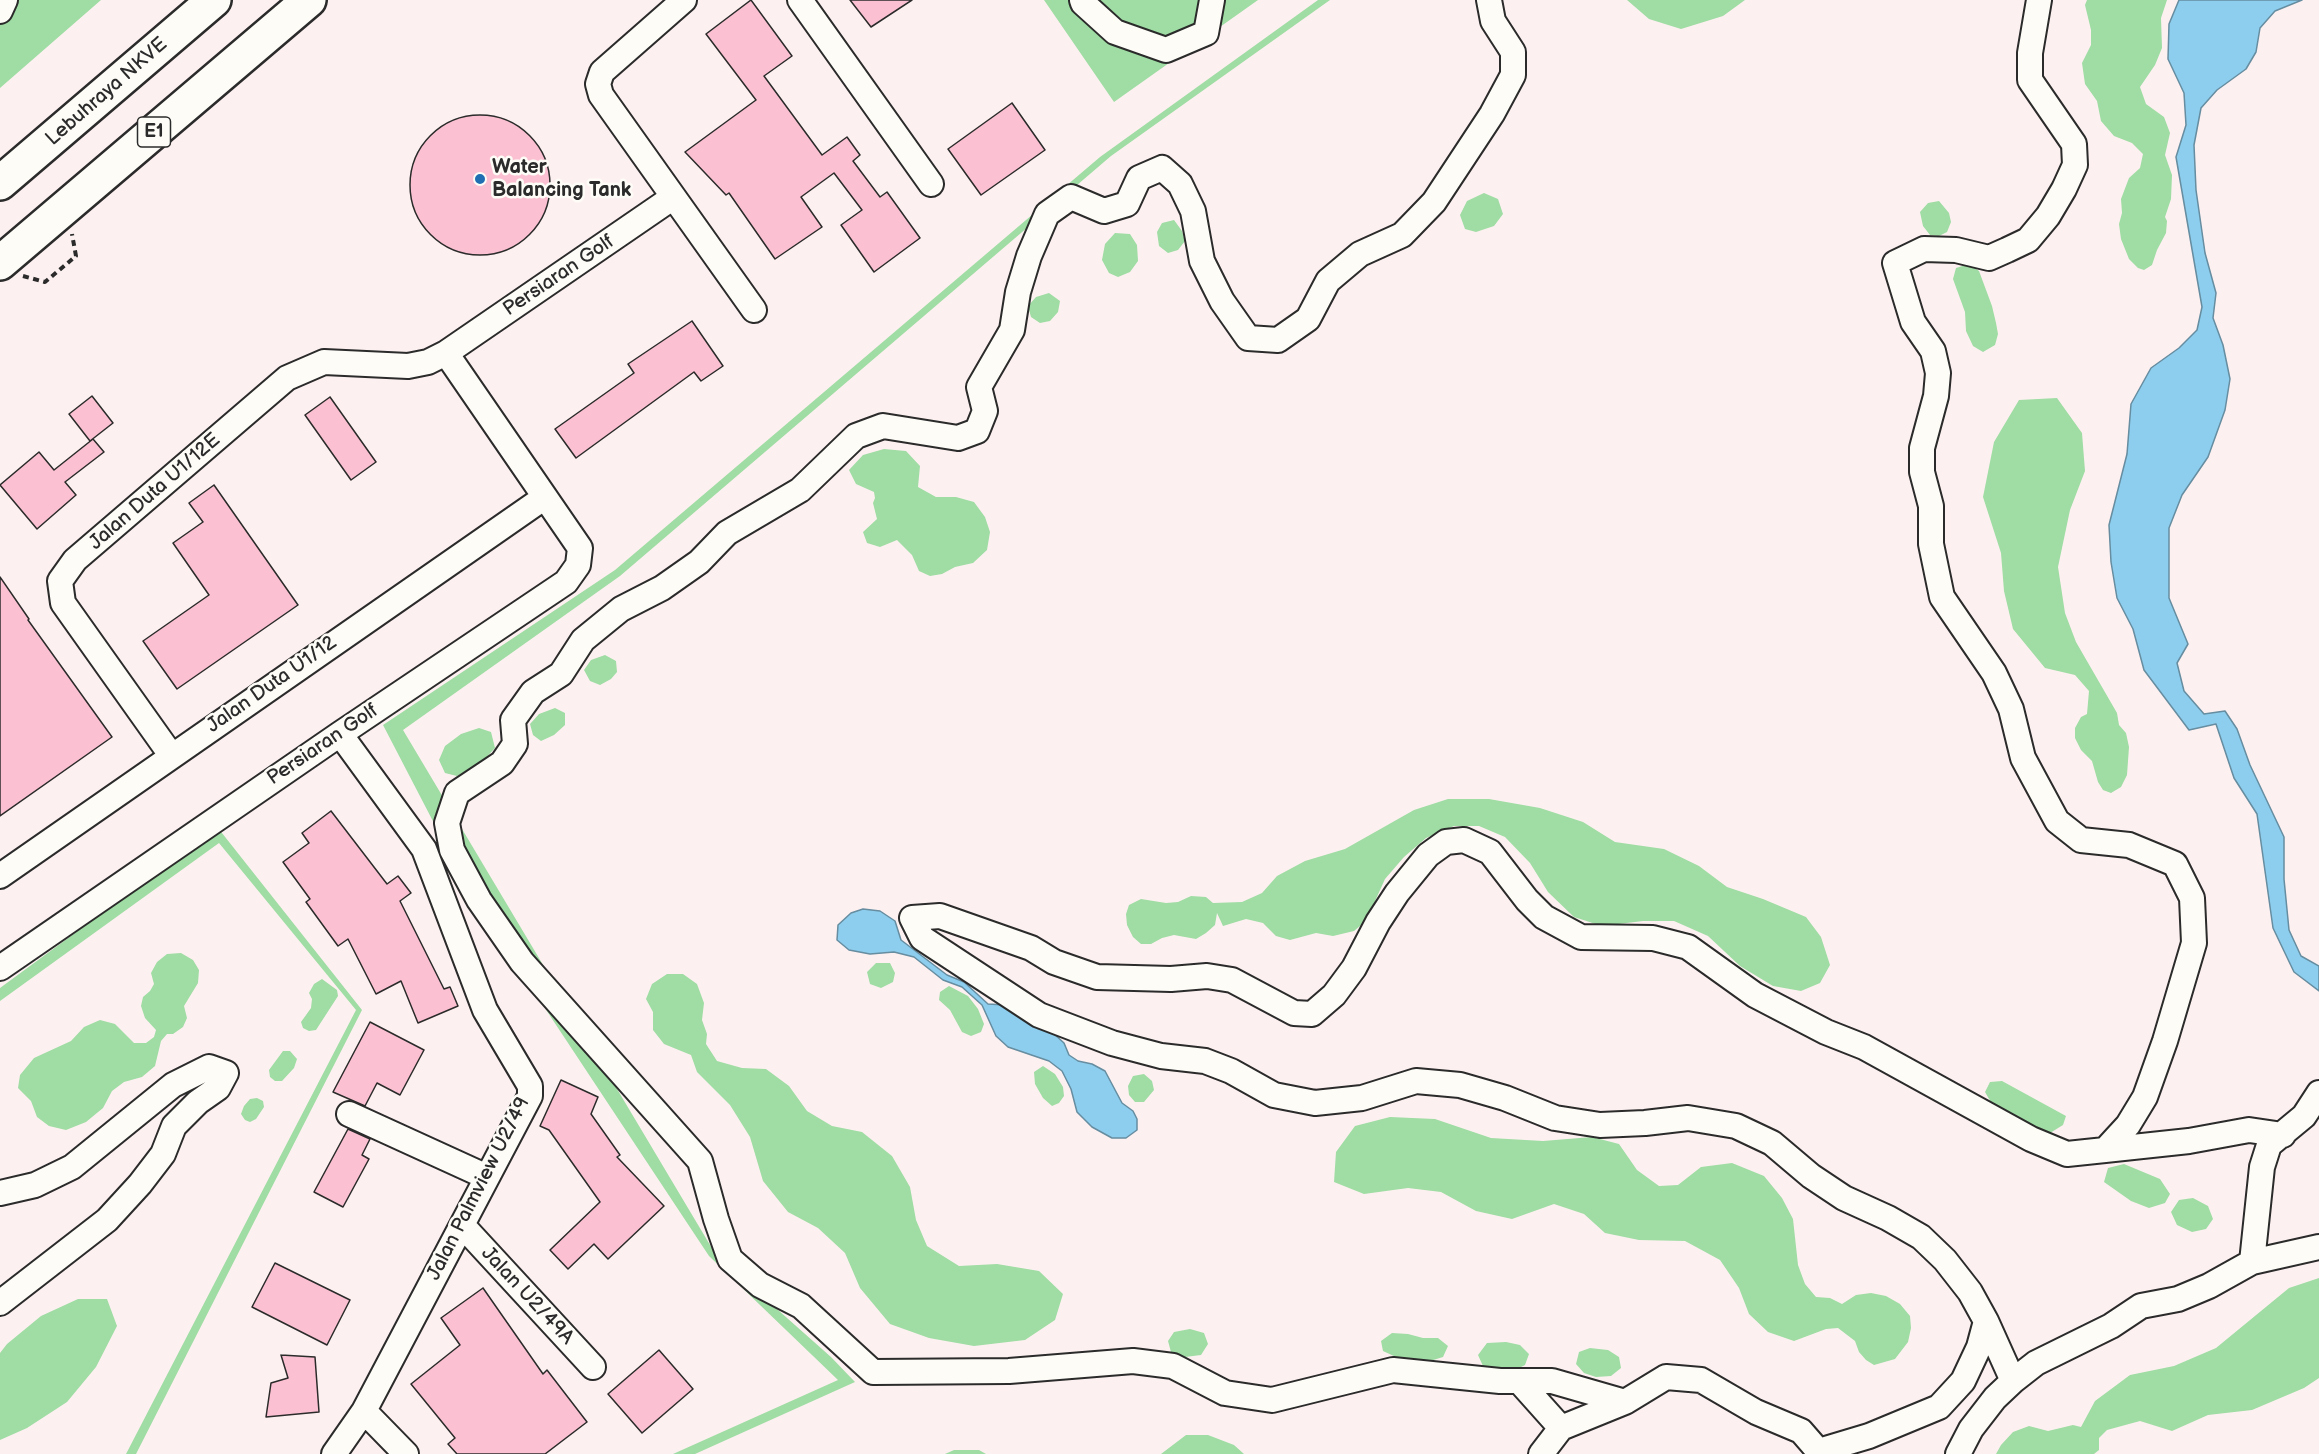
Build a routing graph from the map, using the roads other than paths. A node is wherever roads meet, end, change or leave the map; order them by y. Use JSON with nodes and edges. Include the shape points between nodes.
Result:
{"nodes":[{"id":1,"x":5,"y":0,"type":"edge"},
{"id":2,"x":214,"y":0,"type":"edge"},
{"id":3,"x":309,"y":0,"type":"edge"},
{"id":4,"x":684,"y":0,"type":"edge"},
{"id":5,"x":800,"y":0,"type":"edge"},
{"id":6,"x":1082,"y":0,"type":"edge"},
{"id":7,"x":1212,"y":0,"type":"edge"},
{"id":8,"x":1489,"y":0,"type":"edge"},
{"id":9,"x":2039,"y":0,"type":"edge"},
{"id":10,"x":0,"y":11,"type":"edge"},
{"id":11,"x":0,"y":183,"type":"edge"},
{"id":12,"x":931,"y":184,"type":"dead end"},
{"id":13,"x":672,"y":198,"type":"junction"},
{"id":14,"x":11,"y":270,"type":"edge"},
{"id":15,"x":754,"y":310,"type":"dead end"},
{"id":16,"x":446,"y":353,"type":"junction"},
{"id":17,"x":545,"y":497,"type":"junction"},
{"id":18,"x":340,"y":734,"type":"junction"},
{"id":19,"x":171,"y":755,"type":"junction"},
{"id":20,"x":0,"y":876,"type":"edge"},
{"id":21,"x":0,"y":968,"type":"edge"},
{"id":22,"x":2319,"y":1093,"type":"edge"},
{"id":23,"x":349,"y":1114,"type":"dead end"},
{"id":24,"x":2283,"y":1135,"type":"junction"},
{"id":25,"x":2105,"y":1150,"type":"junction"},
{"id":26,"x":488,"y":1177,"type":"junction"},
{"id":27,"x":0,"y":1193,"type":"edge"},
{"id":28,"x":462,"y":1225,"type":"junction"},
{"id":29,"x":2319,"y":1247,"type":"edge"},
{"id":30,"x":2252,"y":1262,"type":"junction"},
{"id":31,"x":0,"y":1303,"type":"edge"},
{"id":32,"x":1986,"y":1321,"type":"junction"},
{"id":33,"x":593,"y":1367,"type":"dead end"},
{"id":34,"x":1519,"y":1381,"type":"junction"},
{"id":35,"x":2013,"y":1381,"type":"junction"},
{"id":36,"x":1625,"y":1402,"type":"junction"},
{"id":37,"x":364,"y":1411,"type":"junction"},
{"id":38,"x":1561,"y":1428,"type":"junction"},
{"id":39,"x":1820,"y":1453,"type":"edge"},
{"id":40,"x":334,"y":1454,"type":"edge"},
{"id":41,"x":406,"y":1454,"type":"edge"},
{"id":42,"x":1541,"y":1454,"type":"edge"},
{"id":43,"x":1958,"y":1454,"type":"edge"}],
"edges":[{"from":1,"to":10,"type":"street"},
{"from":2,"to":11,"type":"highway","name":"Lebuhraya NKVE"},
{"from":3,"to":14,"type":"highway","number":"E1","via":[[67,206]]},
{"from":4,"to":13,"type":"street","via":[[602,72],[598,84],[601,95]]},
{"from":5,"to":12,"type":"street"},
{"from":6,"to":7,"type":"street","via":[[1115,32],[1166,50],[1206,33]]},
{"from":8,"to":34,"type":"street","via":[[1493,21],[1513,51],[1513,75],[1492,114],[1434,202],[1402,235],[1360,254],[1329,281],[1308,319],[1278,340],[1248,338],[1222,301],[1202,261],[1193,211],[1180,184],[1162,168],[1139,178],[1126,204],[1104,211],[1071,197],[1047,214],[1029,256],[1012,330],[979,387],[985,411],[977,431],[958,438],[883,426],[856,436],[800,490],[727,533],[699,562],[662,588],[621,609],[583,640],[561,674],[533,692],[513,720],[515,744],[502,763],[457,793],[447,823],[453,850],[479,900],[522,962],[700,1161],[730,1259],[760,1285],[801,1306],[873,1372],[1009,1371],[1133,1361],[1173,1366],[1225,1393],[1272,1400],[1393,1371]]},
{"from":9,"to":25,"type":"street","via":[[2030,53],[2030,80],[2074,144],[2075,165],[2064,189],[2028,240],[1989,258],[1956,250],[1924,249],[1895,263],[1913,322],[1933,351],[1938,372],[1922,448],[1922,472],[1942,597],[1994,673],[2011,709],[2023,758],[2057,821],[2081,840],[2129,845],[2175,864],[2192,897],[2194,943],[2165,1041],[2145,1097],[2128,1125]]},
{"from":13,"to":15,"type":"street"},
{"from":13,"to":16,"type":"street","name":"Persiaran Golf"},
{"from":16,"to":17,"type":"street","name":"Persiaran Golf"},
{"from":16,"to":19,"type":"street","name":"Jalan Duta U1/12E","via":[[408,366],[324,362],[287,378],[75,560],[60,581],[63,603]]},
{"from":17,"to":18,"type":"street","name":"Persiaran Golf","via":[[580,548],[578,565],[566,582]]},
{"from":17,"to":19,"type":"street","name":"Jalan Duta U1/12"},
{"from":18,"to":21,"type":"street","name":"Persiaran Golf"},
{"from":18,"to":26,"type":"street","name":"Jalan Palmview U2/49","via":[[424,849],[485,1010],[530,1086],[530,1096]]},
{"from":19,"to":20,"type":"street","name":"Jalan Duta U1/12"},
{"from":22,"to":24,"type":"street","via":[[2304,1116]]},
{"from":23,"to":26,"type":"street"},
{"from":24,"to":25,"type":"street","via":[[2249,1130],[2190,1142]]},
{"from":24,"to":30,"type":"street","via":[[2269,1145],[2262,1167]]},
{"from":25,"to":32,"type":"street","via":[[2067,1154],[2031,1139],[1864,1047],[1755,995],[1688,947],[1653,938],[1581,937],[1544,917],[1490,852],[1464,840],[1446,842],[1428,855],[1397,893],[1334,996],[1312,1014],[1294,1013],[1232,980],[1207,976],[1171,980],[1097,977],[1054,962],[1031,948],[940,916],[912,918],[921,938],[1039,1015],[1112,1043],[1161,1056],[1205,1061],[1274,1095],[1315,1103],[1362,1098],[1416,1082],[1460,1084],[1555,1118],[1600,1125],[1688,1118],[1736,1126],[1772,1143],[1844,1198],[1922,1237],[1970,1292]]},
{"from":26,"to":28,"type":"street","name":"Jalan Palmview U2/49"},
{"from":27,"to":31,"type":"street","via":[[34,1185],[72,1167],[173,1085],[208,1067],[226,1073],[218,1088],[174,1125],[163,1154],[107,1221]]},
{"from":28,"to":33,"type":"street","name":"Jalan U2/49A"},
{"from":28,"to":37,"type":"street","name":"Jalan Palmview U2/49"},
{"from":29,"to":30,"type":"street"},
{"from":30,"to":35,"type":"street","via":[[2188,1295],[2141,1306],[2111,1326],[2036,1363]]},
{"from":32,"to":35,"type":"street"},
{"from":32,"to":39,"type":"street","via":[[1963,1381],[1939,1407]]},
{"from":34,"to":36,"type":"street","via":[[1552,1381]]},
{"from":34,"to":38,"type":"street"},
{"from":35,"to":43,"type":"street","via":[[1971,1429]]},
{"from":36,"to":38,"type":"street"},
{"from":36,"to":39,"type":"street","via":[[1666,1377],[1701,1380],[1756,1412],[1801,1431]]},
{"from":37,"to":40,"type":"street","name":"Jalan Palmview U2/49"},
{"from":37,"to":41,"type":"street"},
{"from":38,"to":42,"type":"street"}]}
